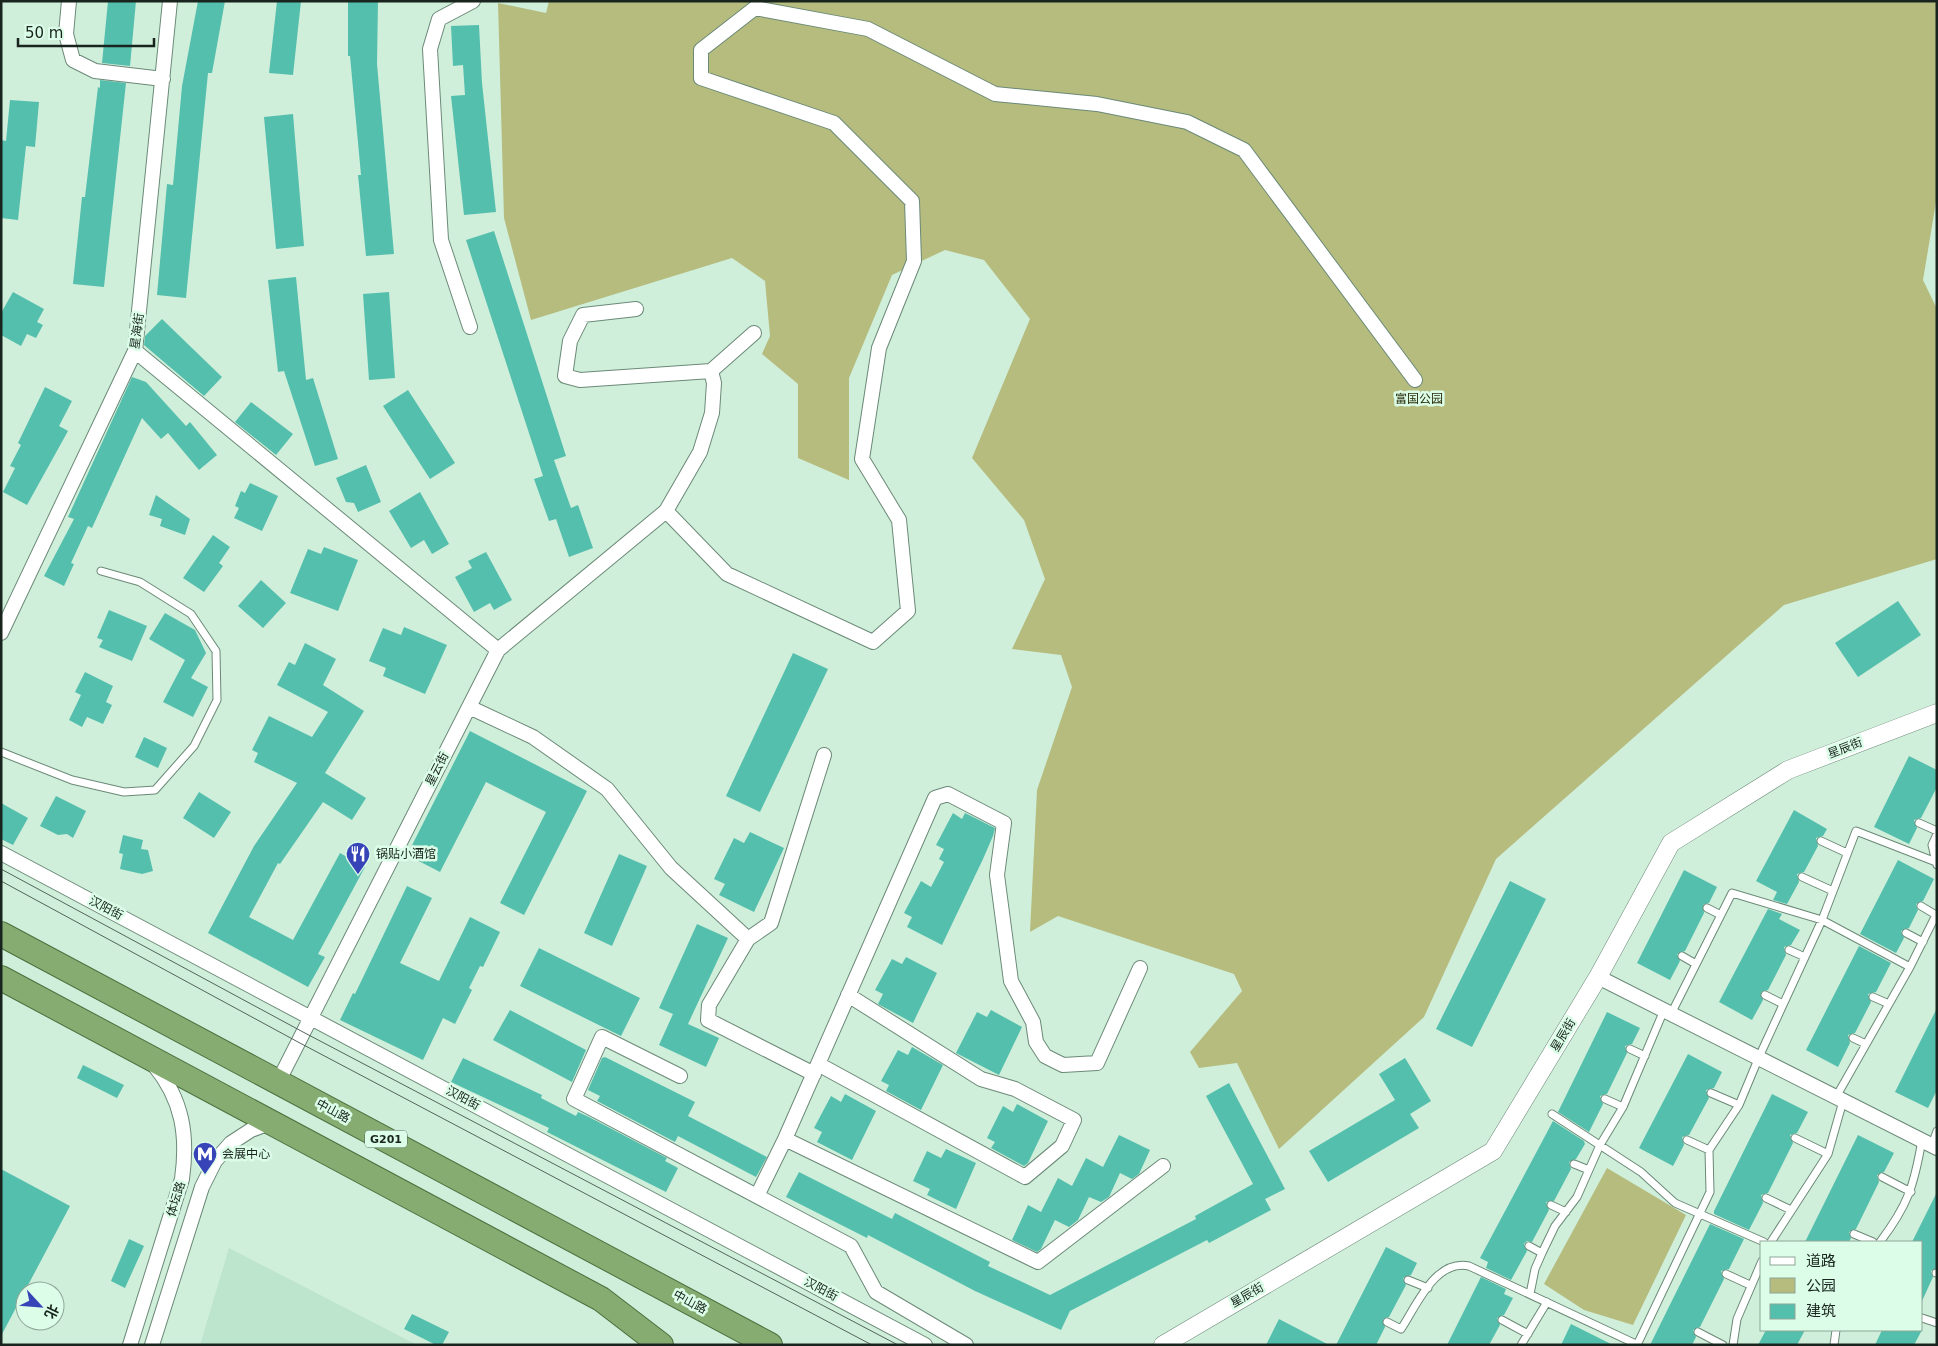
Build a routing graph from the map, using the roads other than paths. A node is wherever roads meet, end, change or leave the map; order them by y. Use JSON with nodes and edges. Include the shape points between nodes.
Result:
{"nodes":[{"id":1,"x":70,"y":1,"type":"edge"},
{"id":2,"x":170,"y":1,"type":"edge"},
{"id":3,"x":473,"y":1,"type":"edge"},
{"id":4,"x":163,"y":79,"type":"junction"},
{"id":5,"x":636,"y":309,"type":"dead end"},
{"id":6,"x":470,"y":327,"type":"dead end"},
{"id":7,"x":754,"y":333,"type":"dead end"},
{"id":8,"x":136,"y":351,"type":"junction"},
{"id":9,"x":711,"y":371,"type":"junction"},
{"id":10,"x":1415,"y":380,"type":"dead end"},
{"id":11,"x":666,"y":511,"type":"junction"},
{"id":12,"x":101,"y":571,"type":"dead end"},
{"id":13,"x":1,"y":633,"type":"edge"},
{"id":14,"x":498,"y":650,"type":"junction"},
{"id":15,"x":469,"y":707,"type":"junction"},
{"id":16,"x":1937,"y":713,"type":"edge"},
{"id":17,"x":1,"y":752,"type":"edge"},
{"id":18,"x":824,"y":755,"type":"dead end"},
{"id":19,"x":1919,"y":823,"type":"dead end"},
{"id":20,"x":1937,"y":832,"type":"edge"},
{"id":21,"x":1821,"y":841,"type":"dead end"},
{"id":22,"x":1,"y":853,"type":"edge"},
{"id":23,"x":1847,"y":853,"type":"junction"},
{"id":24,"x":1936,"y":864,"type":"edge"},
{"id":25,"x":1802,"y":877,"type":"dead end"},
{"id":26,"x":1833,"y":891,"type":"junction"},
{"id":27,"x":1920,"y":906,"type":"dead end"},
{"id":28,"x":1706,"y":908,"type":"dead end"},
{"id":29,"x":1721,"y":915,"type":"junction"},
{"id":30,"x":1937,"y":915,"type":"edge"},
{"id":31,"x":1822,"y":920,"type":"junction"},
{"id":32,"x":1906,"y":933,"type":"dead end"},
{"id":33,"x":1,"y":934,"type":"edge"},
{"id":34,"x":748,"y":939,"type":"junction"},
{"id":35,"x":1923,"y":942,"type":"junction"},
{"id":36,"x":1789,"y":950,"type":"dead end"},
{"id":37,"x":1682,"y":956,"type":"dead end"},
{"id":38,"x":1805,"y":957,"type":"junction"},
{"id":39,"x":1696,"y":964,"type":"junction"},
{"id":40,"x":1140,"y":968,"type":"dead end"},
{"id":41,"x":1910,"y":968,"type":"junction"},
{"id":42,"x":1598,"y":977,"type":"junction"},
{"id":43,"x":1,"y":978,"type":"edge"},
{"id":44,"x":1766,"y":994,"type":"dead end"},
{"id":45,"x":848,"y":995,"type":"junction"},
{"id":46,"x":1873,"y":997,"type":"dead end"},
{"id":47,"x":1783,"y":1004,"type":"junction"},
{"id":48,"x":1889,"y":1004,"type":"junction"},
{"id":49,"x":1667,"y":1012,"type":"junction"},
{"id":50,"x":311,"y":1017,"type":"junction"},
{"id":51,"x":1853,"y":1038,"type":"dead end"},
{"id":52,"x":1866,"y":1044,"type":"junction"},
{"id":53,"x":1630,"y":1049,"type":"dead end"},
{"id":54,"x":1645,"y":1056,"type":"junction"},
{"id":55,"x":1759,"y":1056,"type":"junction"},
{"id":56,"x":148,"y":1057,"type":"junction"},
{"id":57,"x":816,"y":1069,"type":"junction"},
{"id":58,"x":680,"y":1076,"type":"dead end"},
{"id":59,"x":278,"y":1082,"type":"junction"},
{"id":60,"x":1711,"y":1093,"type":"dead end"},
{"id":61,"x":1605,"y":1099,"type":"dead end"},
{"id":62,"x":1840,"y":1099,"type":"junction"},
{"id":63,"x":1739,"y":1105,"type":"junction"},
{"id":64,"x":1623,"y":1107,"type":"junction"},
{"id":65,"x":1552,"y":1114,"type":"dead end"},
{"id":66,"x":270,"y":1123,"type":"junction"},
{"id":67,"x":1937,"y":1131,"type":"edge"},
{"id":68,"x":1795,"y":1138,"type":"dead end"},
{"id":69,"x":785,"y":1139,"type":"junction"},
{"id":70,"x":1686,"y":1140,"type":"dead end"},
{"id":71,"x":1930,"y":1144,"type":"edge"},
{"id":72,"x":1600,"y":1145,"type":"junction"},
{"id":73,"x":1709,"y":1150,"type":"junction"},
{"id":74,"x":1828,"y":1154,"type":"junction"},
{"id":75,"x":1574,"y":1164,"type":"dead end"},
{"id":76,"x":1163,"y":1166,"type":"dead end"},
{"id":77,"x":1589,"y":1170,"type":"junction"},
{"id":78,"x":1882,"y":1177,"type":"dead end"},
{"id":79,"x":1911,"y":1192,"type":"junction"},
{"id":80,"x":756,"y":1196,"type":"junction"},
{"id":81,"x":1766,"y":1198,"type":"dead end"},
{"id":82,"x":1552,"y":1205,"type":"dead end"},
{"id":83,"x":1791,"y":1210,"type":"junction"},
{"id":84,"x":1566,"y":1212,"type":"junction"},
{"id":85,"x":1701,"y":1214,"type":"junction"},
{"id":86,"x":1854,"y":1234,"type":"dead end"},
{"id":87,"x":1762,"y":1241,"type":"edge"},
{"id":88,"x":1772,"y":1241,"type":"edge"},
{"id":89,"x":1871,"y":1241,"type":"edge"},
{"id":90,"x":1881,"y":1241,"type":"edge"},
{"id":91,"x":1530,"y":1246,"type":"dead end"},
{"id":92,"x":1542,"y":1253,"type":"junction"},
{"id":93,"x":1760,"y":1265,"type":"edge"},
{"id":94,"x":1726,"y":1274,"type":"dead end"},
{"id":95,"x":1408,"y":1280,"type":"dead end"},
{"id":96,"x":1750,"y":1285,"type":"junction"},
{"id":97,"x":1428,"y":1288,"type":"junction"},
{"id":98,"x":1530,"y":1294,"type":"junction"},
{"id":99,"x":1547,"y":1302,"type":"junction"},
{"id":100,"x":1923,"y":1318,"type":"edge"},
{"id":101,"x":1502,"y":1320,"type":"dead end"},
{"id":102,"x":1387,"y":1322,"type":"dead end"},
{"id":103,"x":1937,"y":1323,"type":"edge"},
{"id":104,"x":1836,"y":1331,"type":"edge"},
{"id":105,"x":1698,"y":1332,"type":"dead end"},
{"id":106,"x":1528,"y":1334,"type":"junction"},
{"id":107,"x":130,"y":1345,"type":"edge"},
{"id":108,"x":152,"y":1345,"type":"edge"},
{"id":109,"x":662,"y":1345,"type":"edge"},
{"id":110,"x":770,"y":1345,"type":"edge"},
{"id":111,"x":925,"y":1345,"type":"edge"},
{"id":112,"x":966,"y":1345,"type":"edge"},
{"id":113,"x":1162,"y":1345,"type":"edge"},
{"id":114,"x":1521,"y":1345,"type":"edge"},
{"id":115,"x":1637,"y":1345,"type":"edge"},
{"id":116,"x":1723,"y":1345,"type":"edge"},
{"id":117,"x":1733,"y":1345,"type":"edge"},
{"id":118,"x":1834,"y":1345,"type":"edge"}],
"edges":[{"from":1,"to":4,"type":"street","via":[[66,34],[73,60],[95,72]]},
{"from":2,"to":4,"type":"street","name":"星海街"},
{"from":3,"to":6,"type":"street","via":[[439,19],[430,49],[441,240]]},
{"from":4,"to":8,"type":"street","name":"星海街"},
{"from":5,"to":9,"type":"street","via":[[583,315],[570,341],[565,376],[580,380]]},
{"from":7,"to":9,"type":"street"},
{"from":8,"to":13,"type":"street","name":"星海街"},
{"from":8,"to":14,"type":"street"},
{"from":9,"to":11,"type":"street","via":[[714,383],[712,413],[700,452]]},
{"from":10,"to":11,"type":"street","via":[[1244,150],[1187,122],[1097,104],[995,94],[868,29],[755,8],[701,50],[701,78],[834,123],[912,201],[914,261],[879,348],[862,460],[899,520],[908,611],[873,642],[727,574]]},
{"from":11,"to":14,"type":"street","name":"星云街"},
{"from":12,"to":17,"type":"lane","via":[[140,582],[191,614],[216,651],[217,700],[194,746],[155,790],[124,792],[72,780]]},
{"from":14,"to":15,"type":"street","name":"星云街"},
{"from":15,"to":34,"type":"street","via":[[533,737],[607,790],[672,868]]},
{"from":15,"to":50,"type":"street","name":"星云街"},
{"from":16,"to":42,"type":"street","name":"星辰街","via":[[1788,770],[1671,843]]},
{"from":18,"to":34,"type":"street","via":[[771,923]]},
{"from":19,"to":20,"type":"lane"},
{"from":20,"to":24,"type":"lane","via":[[1932,845]]},
{"from":21,"to":23,"type":"lane"},
{"from":22,"to":50,"type":"street","name":"汉阳街"},
{"from":23,"to":24,"type":"lane","via":[[1856,831]]},
{"from":23,"to":26,"type":"lane"},
{"from":25,"to":26,"type":"lane"},
{"from":26,"to":31,"type":"lane"},
{"from":27,"to":30,"type":"lane"},
{"from":28,"to":29,"type":"lane"},
{"from":29,"to":31,"type":"lane","via":[[1732,893]]},
{"from":29,"to":39,"type":"lane"},
{"from":30,"to":35,"type":"lane"},
{"from":31,"to":38,"type":"lane"},
{"from":31,"to":41,"type":"lane"},
{"from":32,"to":35,"type":"lane"},
{"from":33,"to":59,"type":"highway","name":"中山路","number":"G201"},
{"from":34,"to":57,"type":"street","via":[[709,1005],[708,1020]]},
{"from":35,"to":41,"type":"lane"},
{"from":36,"to":38,"type":"lane"},
{"from":37,"to":39,"type":"lane"},
{"from":38,"to":47,"type":"lane"},
{"from":39,"to":49,"type":"lane"},
{"from":40,"to":45,"type":"street","via":[[1096,1063],[1063,1065],[1045,1056],[1036,1042],[1033,1022],[1011,982],[997,875],[1004,823],[948,794],[935,798]]},
{"from":41,"to":48,"type":"lane"},
{"from":42,"to":49,"type":"street"},
{"from":42,"to":113,"type":"street","name":"星辰街","via":[[1493,1151]]},
{"from":43,"to":56,"type":"highway"},
{"from":44,"to":47,"type":"lane"},
{"from":45,"to":57,"type":"street"},
{"from":45,"to":57,"type":"street","via":[[981,1079],[1015,1089],[1074,1120],[1062,1146],[1025,1177]]},
{"from":46,"to":48,"type":"lane"},
{"from":47,"to":55,"type":"lane"},
{"from":48,"to":52,"type":"lane"},
{"from":49,"to":54,"type":"lane"},
{"from":49,"to":55,"type":"street"},
{"from":50,"to":59,"type":"street","name":"星云街"},
{"from":50,"to":111,"type":"street","name":"汉阳街"},
{"from":51,"to":52,"type":"lane"},
{"from":52,"to":62,"type":"lane"},
{"from":53,"to":54,"type":"lane"},
{"from":54,"to":64,"type":"lane"},
{"from":55,"to":62,"type":"street"},
{"from":55,"to":63,"type":"lane"},
{"from":56,"to":66,"type":"highway"},
{"from":56,"to":107,"type":"street","name":"体坛路","via":[[178,1101],[186,1153],[182,1179]]},
{"from":57,"to":69,"type":"street"},
{"from":58,"to":80,"type":"street","via":[[602,1037],[574,1099]]},
{"from":59,"to":110,"type":"highway","name":"中山路","number":"G201"},
{"from":60,"to":63,"type":"lane"},
{"from":61,"to":64,"type":"lane"},
{"from":62,"to":71,"type":"street"},
{"from":62,"to":74,"type":"lane"},
{"from":63,"to":73,"type":"lane"},
{"from":64,"to":72,"type":"lane"},
{"from":65,"to":72,"type":"lane"},
{"from":66,"to":108,"type":"street","name":"体坛路","via":[[231,1143],[215,1160],[202,1187]]},
{"from":66,"to":109,"type":"highway","via":[[601,1299]]},
{"from":67,"to":71,"type":"lane"},
{"from":68,"to":74,"type":"lane"},
{"from":69,"to":76,"type":"street","via":[[1038,1262]]},
{"from":69,"to":80,"type":"street"},
{"from":70,"to":73,"type":"lane"},
{"from":71,"to":79,"type":"lane"},
{"from":72,"to":77,"type":"lane"},
{"from":72,"to":85,"type":"lane","via":[[1641,1172],[1676,1203]]},
{"from":73,"to":85,"type":"lane","via":[[1710,1192]]},
{"from":74,"to":83,"type":"lane"},
{"from":75,"to":77,"type":"lane"},
{"from":77,"to":84,"type":"lane"},
{"from":78,"to":79,"type":"lane"},
{"from":79,"to":90,"type":"lane","via":[[1901,1214]]},
{"from":80,"to":112,"type":"street","via":[[852,1246],[876,1292]]},
{"from":81,"to":83,"type":"lane"},
{"from":82,"to":84,"type":"lane"},
{"from":83,"to":88,"type":"lane"},
{"from":84,"to":92,"type":"lane"},
{"from":85,"to":87,"type":"lane"},
{"from":85,"to":115,"type":"lane"},
{"from":86,"to":89,"type":"lane"},
{"from":91,"to":92,"type":"lane"},
{"from":92,"to":98,"type":"lane"},
{"from":93,"to":96,"type":"lane"},
{"from":94,"to":96,"type":"lane"},
{"from":95,"to":97,"type":"lane"},
{"from":96,"to":117,"type":"lane","via":[[1737,1318]]},
{"from":97,"to":98,"type":"lane","via":[[1436,1276],[1449,1266],[1459,1264]]},
{"from":97,"to":102,"type":"lane","via":[[1401,1329]]},
{"from":98,"to":99,"type":"lane"},
{"from":99,"to":106,"type":"lane"},
{"from":99,"to":115,"type":"lane"},
{"from":100,"to":103,"type":"lane"},
{"from":101,"to":106,"type":"lane"},
{"from":104,"to":118,"type":"lane"},
{"from":105,"to":116,"type":"lane"},
{"from":106,"to":114,"type":"lane"}]}
